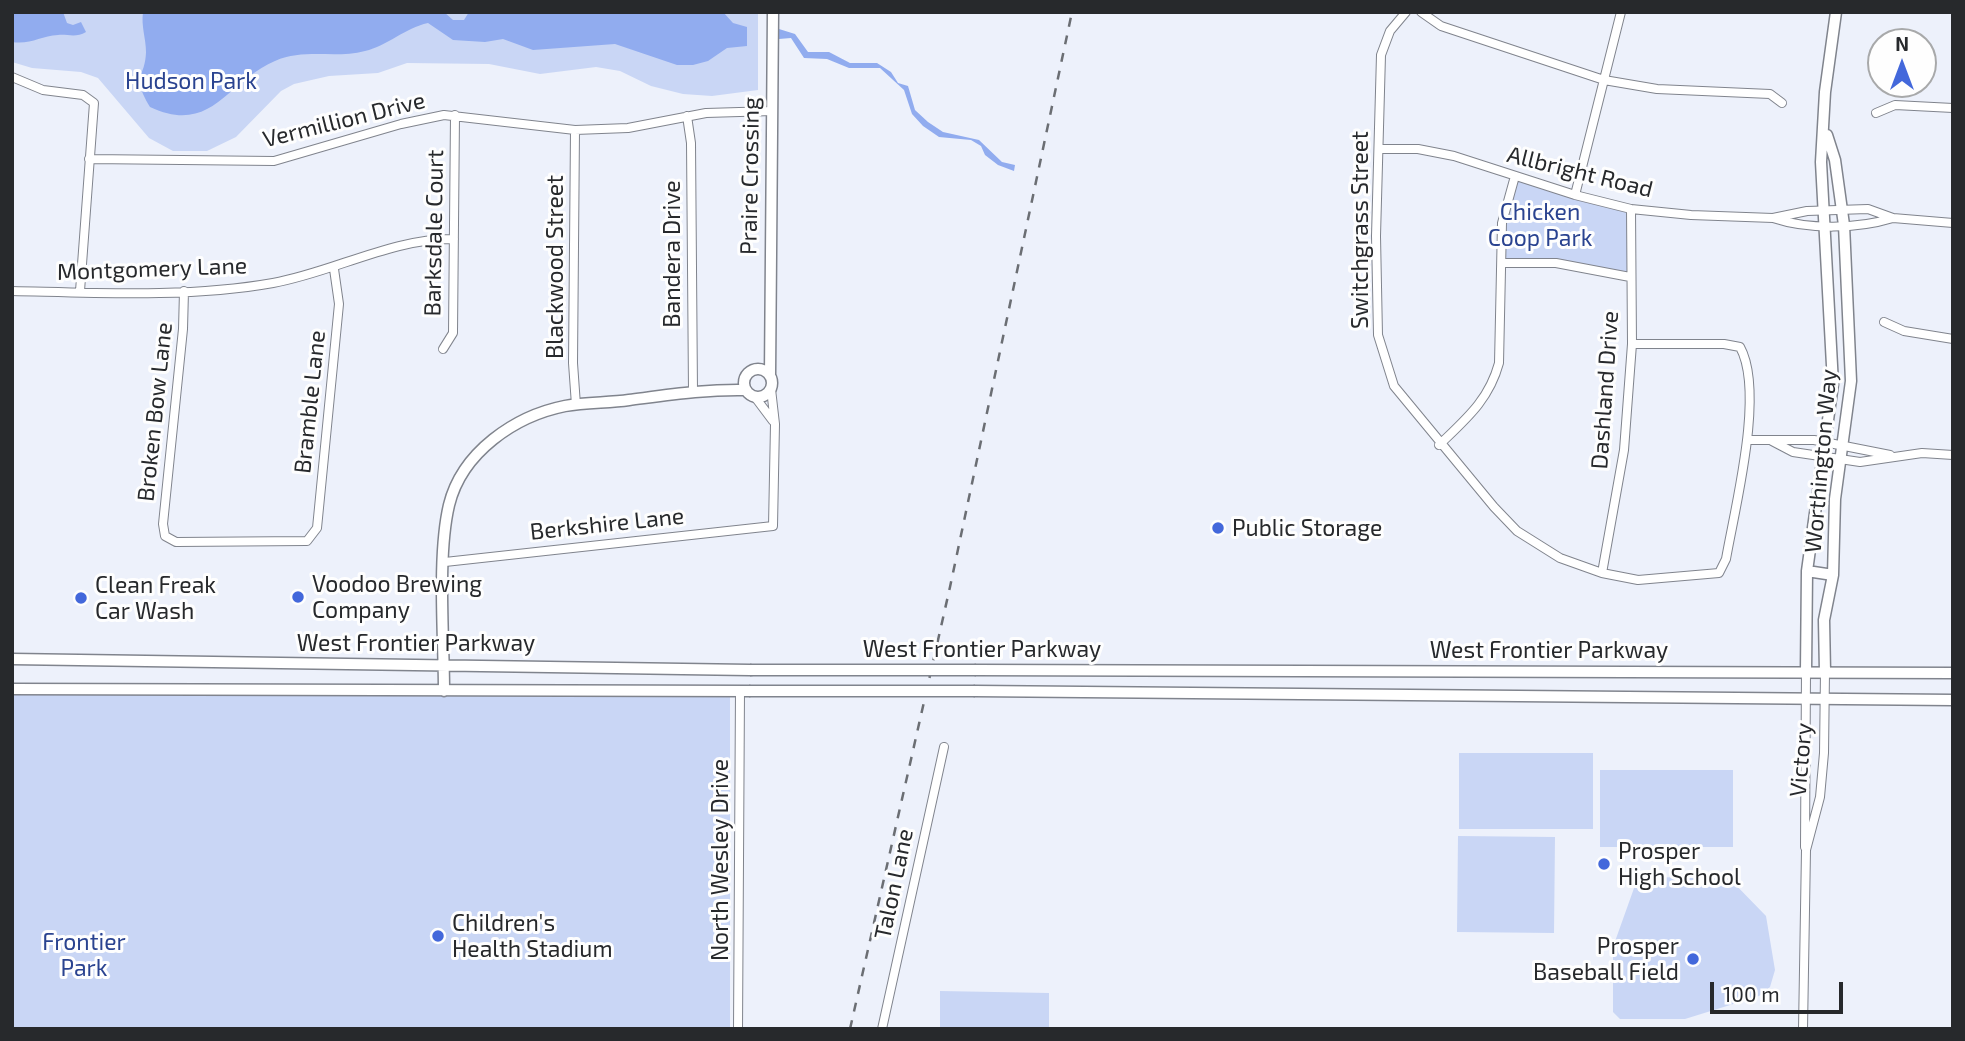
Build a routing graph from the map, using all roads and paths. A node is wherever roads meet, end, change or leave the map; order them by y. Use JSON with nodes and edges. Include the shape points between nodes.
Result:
{"nodes":[{"id":1,"x":773,"y":12,"type":"edge"},
{"id":2,"x":1406,"y":12,"type":"edge"},
{"id":3,"x":1422,"y":12,"type":"edge"},
{"id":4,"x":1621,"y":12,"type":"edge"},
{"id":5,"x":1836,"y":12,"type":"edge"},
{"id":6,"x":12,"y":77,"type":"edge"},
{"id":7,"x":1604,"y":80,"type":"junction"},
{"id":8,"x":1782,"y":103,"type":"dead end"},
{"id":9,"x":1953,"y":108,"type":"edge"},
{"id":10,"x":773,"y":111,"type":"junction"},
{"id":11,"x":1876,"y":113,"type":"dead end"},
{"id":12,"x":455,"y":115,"type":"junction"},
{"id":13,"x":687,"y":116,"type":"junction"},
{"id":14,"x":1825,"y":129,"type":"junction"},
{"id":15,"x":575,"y":130,"type":"junction"},
{"id":16,"x":1379,"y":149,"type":"junction"},
{"id":17,"x":89,"y":159,"type":"junction"},
{"id":18,"x":1515,"y":176,"type":"junction"},
{"id":19,"x":1574,"y":195,"type":"junction"},
{"id":20,"x":1631,"y":209,"type":"junction"},
{"id":21,"x":1842,"y":210,"type":"junction"},
{"id":22,"x":1824,"y":211,"type":"junction"},
{"id":23,"x":1773,"y":218,"type":"junction"},
{"id":24,"x":1893,"y":218,"type":"junction"},
{"id":25,"x":1953,"y":223,"type":"edge"},
{"id":26,"x":1825,"y":225,"type":"junction"},
{"id":27,"x":1844,"y":225,"type":"junction"},
{"id":28,"x":454,"y":239,"type":"junction"},
{"id":29,"x":1502,"y":263,"type":"junction"},
{"id":30,"x":334,"y":269,"type":"junction"},
{"id":31,"x":1630,"y":277,"type":"junction"},
{"id":32,"x":12,"y":291,"type":"edge"},
{"id":33,"x":80,"y":291,"type":"junction"},
{"id":34,"x":184,"y":291,"type":"junction"},
{"id":35,"x":1884,"y":322,"type":"dead end"},
{"id":36,"x":1953,"y":339,"type":"edge"},
{"id":37,"x":770,"y":341,"type":"junction"},
{"id":38,"x":1632,"y":344,"type":"junction"},
{"id":39,"x":443,"y":349,"type":"dead end"},
{"id":40,"x":758,"y":369,"type":"junction"},
{"id":41,"x":770,"y":375,"type":"junction"},
{"id":42,"x":746,"y":376,"type":"junction"},
{"id":43,"x":771,"y":389,"type":"junction"},
{"id":44,"x":713,"y":390,"type":"junction"},
{"id":45,"x":693,"y":392,"type":"junction"},
{"id":46,"x":751,"y":394,"type":"junction"},
{"id":47,"x":576,"y":405,"type":"junction"},
{"id":48,"x":775,"y":424,"type":"junction"},
{"id":49,"x":1747,"y":440,"type":"junction"},
{"id":50,"x":1772,"y":442,"type":"junction"},
{"id":51,"x":1826,"y":442,"type":"junction"},
{"id":52,"x":1439,"y":444,"type":"junction"},
{"id":53,"x":1843,"y":445,"type":"junction"},
{"id":54,"x":1953,"y":455,"type":"edge"},
{"id":55,"x":1824,"y":456,"type":"junction"},
{"id":56,"x":1890,"y":456,"type":"junction"},
{"id":57,"x":1840,"y":459,"type":"junction"},
{"id":58,"x":166,"y":536,"type":"joint"},
{"id":59,"x":445,"y":562,"type":"junction"},
{"id":60,"x":1807,"y":570,"type":"junction"},
{"id":61,"x":1602,"y":573,"type":"junction"},
{"id":62,"x":1833,"y":575,"type":"junction"},
{"id":63,"x":12,"y":659,"type":"edge"},
{"id":64,"x":444,"y":663,"type":"junction"},
{"id":65,"x":1806,"y":671,"type":"junction"},
{"id":66,"x":1825,"y":672,"type":"junction"},
{"id":67,"x":1953,"y":673,"type":"edge"},
{"id":68,"x":12,"y":689,"type":"edge"},
{"id":69,"x":444,"y":691,"type":"junction"},
{"id":70,"x":744,"y":691,"type":"junction"},
{"id":71,"x":1805,"y":699,"type":"junction"},
{"id":72,"x":1825,"y":699,"type":"junction"},
{"id":73,"x":1953,"y":700,"type":"edge"},
{"id":74,"x":944,"y":747,"type":"dead end"},
{"id":75,"x":1806,"y":850,"type":"junction"},
{"id":76,"x":738,"y":1029,"type":"edge"},
{"id":77,"x":882,"y":1029,"type":"edge"},
{"id":78,"x":1803,"y":1029,"type":"edge"}],
"edges":[{"from":1,"to":10,"type":"street","name":"Praire Crossing"},
{"from":2,"to":16,"type":"street","name":"Switchgrass Street","via":[[1390,31],[1381,55]]},
{"from":3,"to":7,"type":"street","via":[[1441,26]]},
{"from":4,"to":7,"type":"street"},
{"from":5,"to":14,"type":"street","name":"Worthington Way"},
{"from":6,"to":17,"type":"street","via":[[43,90],[92,99]]},
{"from":7,"to":8,"type":"street","via":[[1657,89],[1770,94]]},
{"from":7,"to":19,"type":"street"},
{"from":9,"to":11,"type":"street","via":[[1916,103]]},
{"from":10,"to":13,"type":"street","name":"Vermillion Drive"},
{"from":10,"to":37,"type":"street","name":"Praire Crossing"},
{"from":12,"to":15,"type":"street","name":"Vermillion Drive"},
{"from":12,"to":17,"type":"street","name":"Vermillion Drive","via":[[401,124],[260,162]]},
{"from":12,"to":28,"type":"street","name":"Barksdale Court"},
{"from":13,"to":15,"type":"street","name":"Vermillion Drive","via":[[628,128]]},
{"from":13,"to":45,"type":"street","name":"Bandera Drive"},
{"from":14,"to":21,"type":"street","name":"Worthington Way"},
{"from":14,"to":22,"type":"street","name":"Worthington Way","via":[[1821,162]]},
{"from":15,"to":47,"type":"street","name":"Blackwood Street"},
{"from":16,"to":18,"type":"street","name":"Allbright Road","via":[[1419,149]]},
{"from":16,"to":52,"type":"street","name":"Switchgrass Street","via":[[1378,335],[1394,386]]},
{"from":17,"to":33,"type":"street"},
{"from":18,"to":19,"type":"street","name":"Allbright Road"},
{"from":18,"to":29,"type":"street","via":[[1502,223]]},
{"from":19,"to":20,"type":"street","name":"Allbright Road"},
{"from":20,"to":23,"type":"street","name":"Allbright Road"},
{"from":20,"to":31,"type":"street","name":"Dashland Drive"},
{"from":21,"to":22,"type":"street","name":"Allbright Road"},
{"from":21,"to":24,"type":"street","name":"Allbright Road","via":[[1868,209]]},
{"from":21,"to":27,"type":"street","name":"Worthington Way"},
{"from":22,"to":23,"type":"street","name":"Allbright Road"},
{"from":22,"to":26,"type":"street","name":"Worthington Way"},
{"from":23,"to":26,"type":"street","name":"Allbright Road","via":[[1796,226]]},
{"from":24,"to":25,"type":"street","name":"Allbright Road"},
{"from":24,"to":27,"type":"street","name":"Allbright Road"},
{"from":26,"to":27,"type":"street","name":"Allbright Road"},
{"from":26,"to":51,"type":"street","name":"Worthington Way","via":[[1833,384]]},
{"from":27,"to":53,"type":"street","name":"Worthington Way","via":[[1851,381]]},
{"from":28,"to":30,"type":"street","name":"Montgomery Lane","via":[[417,242]]},
{"from":28,"to":39,"type":"street","name":"Barksdale Court","via":[[453,333]]},
{"from":29,"to":31,"type":"street","via":[[1556,262]]},
{"from":29,"to":52,"type":"street","via":[[1499,363],[1493,383],[1480,406]]},
{"from":30,"to":34,"type":"street","name":"Montgomery Lane","via":[[262,285]]},
{"from":30,"to":58,"type":"street","name":"Bramble Lane","via":[[339,304],[317,528],[312,538],[300,542],[176,542]]},
{"from":31,"to":38,"type":"street","name":"Dashland Drive"},
{"from":32,"to":33,"type":"street","name":"Montgomery Lane"},
{"from":33,"to":34,"type":"street","name":"Montgomery Lane"},
{"from":34,"to":58,"type":"street","name":"Broken Bow Lane","via":[[163,524]]},
{"from":35,"to":36,"type":"street","via":[[1904,331]]},
{"from":37,"to":40,"type":"street","name":"Praire Crossing"},
{"from":37,"to":41,"type":"street","name":"Praire Crossing"},
{"from":38,"to":49,"type":"street","via":[[1740,347],[1749,363]]},
{"from":38,"to":61,"type":"street","name":"Dashland Drive","via":[[1623,450]]},
{"from":40,"to":41,"type":"street"},
{"from":40,"to":42,"type":"street"},
{"from":41,"to":43,"type":"street"},
{"from":42,"to":44,"type":"street"},
{"from":42,"to":46,"type":"street"},
{"from":43,"to":46,"type":"street","via":[[765,396]]},
{"from":43,"to":48,"type":"street"},
{"from":44,"to":45,"type":"street"},
{"from":44,"to":46,"type":"street"},
{"from":45,"to":47,"type":"street"},
{"from":46,"to":48,"type":"street"},
{"from":47,"to":59,"type":"street","via":[[527,416],[471,461],[450,502]]},
{"from":48,"to":59,"type":"street","name":"Berkshire Lane","via":[[773,526]]},
{"from":49,"to":50,"type":"street"},
{"from":49,"to":61,"type":"street","name":"Switchgrass Street","via":[[1726,559],[1719,573],[1638,580]]},
{"from":50,"to":51,"type":"street","via":[[1790,438]]},
{"from":50,"to":55,"type":"street","via":[[1793,452]]},
{"from":51,"to":53,"type":"street"},
{"from":51,"to":55,"type":"street","name":"Worthington Way"},
{"from":52,"to":61,"type":"street","name":"Switchgrass Street","via":[[1517,531],[1560,558]]},
{"from":53,"to":56,"type":"street"},
{"from":53,"to":57,"type":"street","name":"Worthington Way"},
{"from":54,"to":56,"type":"street"},
{"from":55,"to":57,"type":"street"},
{"from":55,"to":60,"type":"street","name":"Worthington Way"},
{"from":56,"to":57,"type":"street","via":[[1868,461]]},
{"from":57,"to":62,"type":"street","name":"Worthington Way"},
{"from":59,"to":64,"type":"street"},
{"from":60,"to":62,"type":"street"},
{"from":60,"to":65,"type":"street","name":"Worthington Way"},
{"from":62,"to":66,"type":"street","name":"Worthington Way","via":[[1824,620]]},
{"from":63,"to":64,"type":"street","name":"West Frontier Parkway"},
{"from":64,"to":65,"type":"street","name":"West Frontier Parkway","bridge":true,"via":[[750,670]]},
{"from":64,"to":69,"type":"street"},
{"from":65,"to":66,"type":"street","name":"West Frontier Parkway"},
{"from":65,"to":71,"type":"street","name":"Victory"},
{"from":66,"to":67,"type":"street","name":"West Frontier Parkway"},
{"from":66,"to":72,"type":"street","name":"Victory"},
{"from":68,"to":69,"type":"street","name":"West Frontier Parkway"},
{"from":69,"to":70,"type":"street","name":"West Frontier Parkway"},
{"from":70,"to":71,"type":"street","name":"West Frontier Parkway","bridge":true},
{"from":70,"to":76,"type":"street","name":"North Wesley Drive"},
{"from":71,"to":72,"type":"street","name":"West Frontier Parkway"},
{"from":71,"to":75,"type":"street","name":"Victory"},
{"from":72,"to":73,"type":"street","name":"West Frontier Parkway"},
{"from":72,"to":75,"type":"street","name":"Victory","via":[[1819,797]]},
{"from":74,"to":77,"type":"street","name":"Talon Lane"},
{"from":75,"to":78,"type":"street","name":"Victory"}]}
